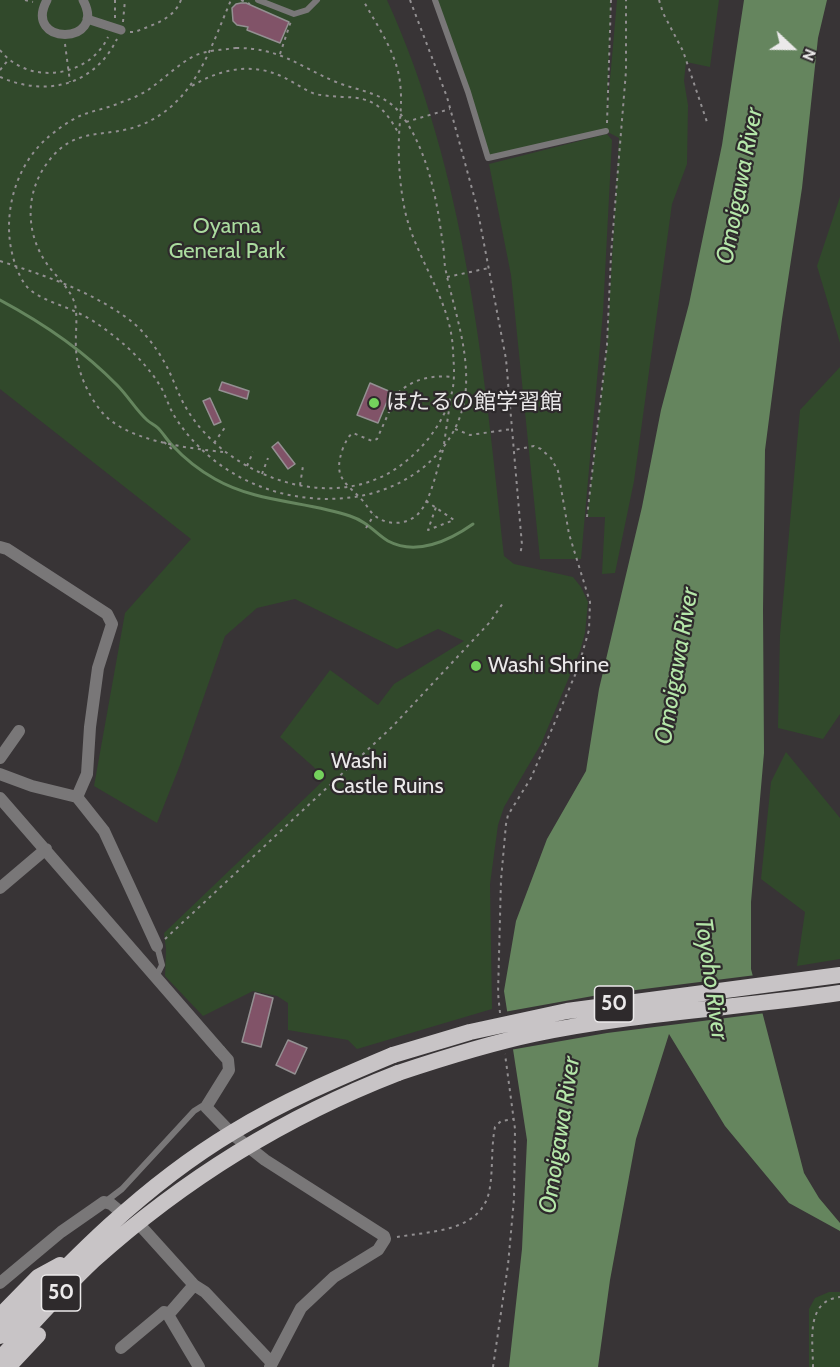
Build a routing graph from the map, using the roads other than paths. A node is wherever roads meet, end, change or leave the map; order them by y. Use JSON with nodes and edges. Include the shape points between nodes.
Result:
{"nodes":[{"id":1,"x":83,"y":0,"type":"edge"},
{"id":2,"x":258,"y":0,"type":"edge"},
{"id":3,"x":317,"y":0,"type":"edge"},
{"id":4,"x":435,"y":0,"type":"edge"},
{"id":5,"x":29,"y":1,"type":"edge"},
{"id":6,"x":45,"y":3,"type":"edge"},
{"id":7,"x":87,"y":20,"type":"junction"},
{"id":8,"x":117,"y":28,"type":"road end"},
{"id":9,"x":606,"y":131,"type":"road end"},
{"id":10,"x":0,"y":547,"type":"edge"},
{"id":11,"x":20,"y":731,"type":"dead end"},
{"id":12,"x":0,"y":758,"type":"edge"},
{"id":13,"x":0,"y":774,"type":"edge"},
{"id":14,"x":77,"y":796,"type":"junction"},
{"id":15,"x":0,"y":798,"type":"edge"},
{"id":16,"x":46,"y":849,"type":"junction"},
{"id":17,"x":0,"y":888,"type":"edge"},
{"id":18,"x":157,"y":946,"type":"joint"},
{"id":19,"x":840,"y":975,"type":"edge"},
{"id":20,"x":156,"y":979,"type":"junction"},
{"id":21,"x":840,"y":993,"type":"edge"},
{"id":22,"x":206,"y":1107,"type":"junction"},
{"id":23,"x":231,"y":1133,"type":"junction"},
{"id":24,"x":248,"y":1147,"type":"junction"},
{"id":25,"x":104,"y":1202,"type":"junction"},
{"id":26,"x":123,"y":1214,"type":"junction"},
{"id":27,"x":133,"y":1228,"type":"junction"},
{"id":28,"x":72,"y":1260,"type":"junction"},
{"id":29,"x":0,"y":1283,"type":"edge"},
{"id":30,"x":194,"y":1285,"type":"junction"},
{"id":31,"x":168,"y":1315,"type":"junction"},
{"id":32,"x":0,"y":1316,"type":"edge"},
{"id":33,"x":0,"y":1336,"type":"edge"},
{"id":34,"x":121,"y":1348,"type":"dead end"},
{"id":35,"x":0,"y":1359,"type":"edge"},
{"id":36,"x":271,"y":1365,"type":"edge"},
{"id":37,"x":8,"y":1367,"type":"edge"},
{"id":38,"x":199,"y":1367,"type":"edge"}],
"edges":[{"from":1,"to":7,"type":"street"},
{"from":2,"to":3,"type":"lane","via":[[294,14],[307,10]]},
{"from":4,"to":9,"type":"lane","via":[[488,158]]},
{"from":5,"to":6,"type":"street"},
{"from":6,"to":7,"type":"street","via":[[46,25],[55,34],[64,36],[80,30]]},
{"from":7,"to":8,"type":"street"},
{"from":10,"to":14,"type":"street","via":[[107,614],[112,624],[98,668],[87,774]]},
{"from":11,"to":12,"type":"street"},
{"from":13,"to":14,"type":"street"},
{"from":14,"to":18,"type":"street","via":[[104,831]]},
{"from":15,"to":16,"type":"street"},
{"from":16,"to":17,"type":"street"},
{"from":16,"to":20,"type":"street"},
{"from":18,"to":20,"type":"lane","via":[[162,965]]},
{"from":19,"to":23,"type":"highway","number":"50","bridge":true,"via":[[567,1011],[470,1032],[393,1055],[301,1095]]},
{"from":20,"to":22,"type":"street","via":[[228,1060],[229,1070]]},
{"from":21,"to":24,"type":"highway","number":"50","bridge":true,"via":[[534,1034],[474,1049],[348,1092]]},
{"from":22,"to":23,"type":"street"},
{"from":22,"to":25,"type":"lane","via":[[195,1111],[122,1189]]},
{"from":23,"to":24,"type":"street"},
{"from":23,"to":26,"type":"highway","number":"50","via":[[178,1168]]},
{"from":24,"to":27,"type":"highway","number":"50","via":[[184,1188]]},
{"from":24,"to":36,"type":"street","via":[[385,1239],[378,1250],[334,1277],[301,1308]]},
{"from":25,"to":26,"type":"street"},
{"from":25,"to":29,"type":"street"},
{"from":26,"to":28,"type":"highway","number":"50"},
{"from":27,"to":30,"type":"street"},
{"from":27,"to":35,"type":"highway","number":"50","via":[[84,1270]]},
{"from":27,"to":37,"type":"highway"},
{"from":28,"to":32,"type":"highway","via":[[38,1277]]},
{"from":28,"to":33,"type":"highway","number":"50"},
{"from":30,"to":31,"type":"street"},
{"from":30,"to":36,"type":"street","via":[[206,1292]]},
{"from":31,"to":34,"type":"street","via":[[162,1314]]},
{"from":31,"to":38,"type":"street"}]}
